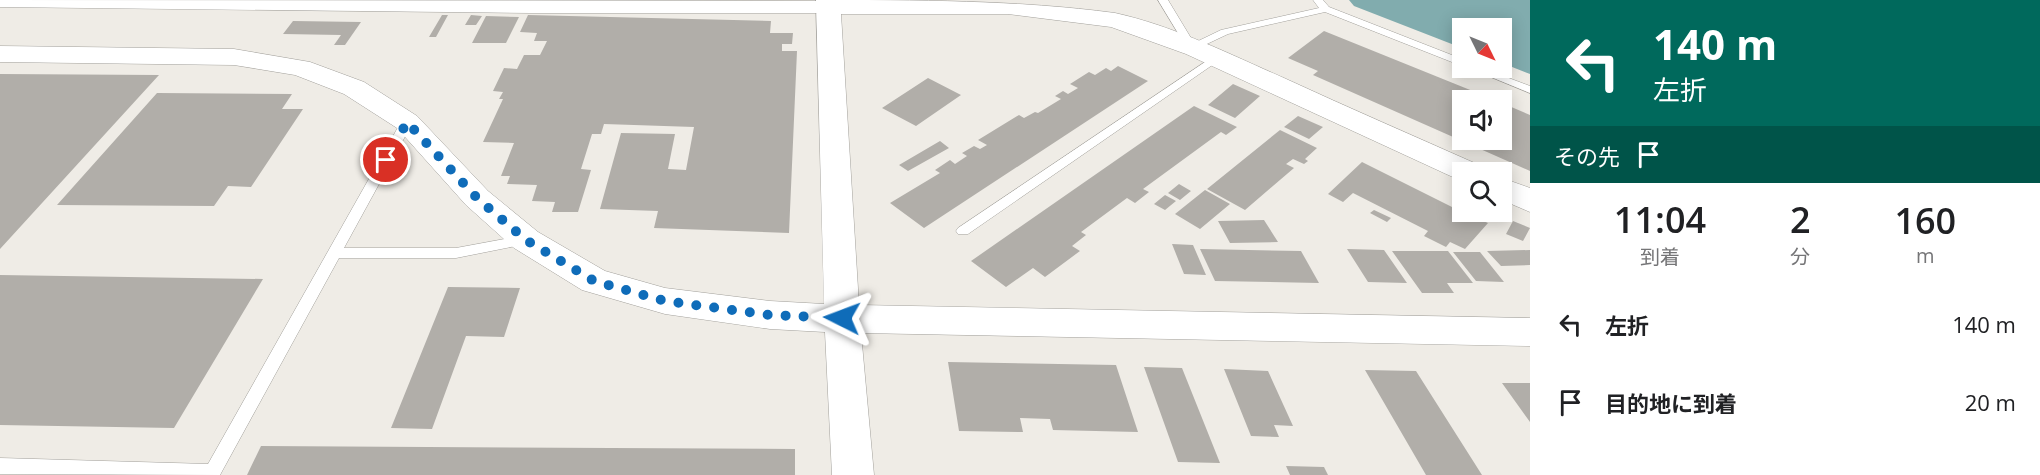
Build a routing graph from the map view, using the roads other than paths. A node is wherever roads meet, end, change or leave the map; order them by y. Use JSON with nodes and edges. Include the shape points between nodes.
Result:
{"nodes":[{"id":1,"x":1163,"y":0,"type":"edge"},
{"id":2,"x":1318,"y":0,"type":"edge"},
{"id":3,"x":0,"y":1,"type":"edge"},
{"id":4,"x":533,"y":3,"type":"edge"},
{"id":5,"x":955,"y":3,"type":"edge"},
{"id":6,"x":829,"y":4,"type":"edge"},
{"id":7,"x":1326,"y":9,"type":"junction"},
{"id":8,"x":1192,"y":48,"type":"junction"},
{"id":9,"x":0,"y":54,"type":"edge"},
{"id":10,"x":1217,"y":57,"type":"junction"},
{"id":11,"x":1452,"y":59,"type":"edge"},
{"id":12,"x":1499,"y":78,"type":"edge"},
{"id":13,"x":1530,"y":90,"type":"edge"},
{"id":14,"x":407,"y":122,"type":"junction"},
{"id":15,"x":1452,"y":165,"type":"edge"},
{"id":16,"x":1512,"y":193,"type":"edge"},
{"id":17,"x":1530,"y":201,"type":"edge"},
{"id":18,"x":963,"y":231,"type":"dead end"},
{"id":19,"x":526,"y":240,"type":"junction"},
{"id":20,"x":334,"y":253,"type":"junction"},
{"id":21,"x":842,"y":318,"type":"junction"},
{"id":22,"x":1530,"y":332,"type":"edge"},
{"id":23,"x":0,"y":466,"type":"edge"},
{"id":24,"x":212,"y":474,"type":"edge"},
{"id":25,"x":853,"y":475,"type":"edge"}],
"edges":[{"from":1,"to":8,"type":"lane"},
{"from":2,"to":7,"type":"lane"},
{"from":3,"to":4,"type":"street"},
{"from":4,"to":6,"type":"street"},
{"from":5,"to":6,"type":"street"},
{"from":5,"to":8,"type":"street","via":[[1112,20]]},
{"from":6,"to":21,"type":"street"},
{"from":7,"to":8,"type":"lane","via":[[1226,32]]},
{"from":7,"to":11,"type":"lane"},
{"from":8,"to":10,"type":"street"},
{"from":9,"to":14,"type":"street","via":[[234,57],[302,68],[354,88]]},
{"from":10,"to":15,"type":"street"},
{"from":10,"to":18,"type":"lane"},
{"from":12,"to":13,"type":"lane"},
{"from":14,"to":19,"type":"street","via":[[477,198]]},
{"from":14,"to":20,"type":"lane"},
{"from":16,"to":17,"type":"street"},
{"from":19,"to":20,"type":"lane","via":[[456,253]]},
{"from":19,"to":21,"type":"street","via":[[594,281],[665,301],[770,315]]},
{"from":20,"to":24,"type":"lane"},
{"from":21,"to":22,"type":"street"},
{"from":21,"to":25,"type":"street"},
{"from":23,"to":24,"type":"lane"}]}
